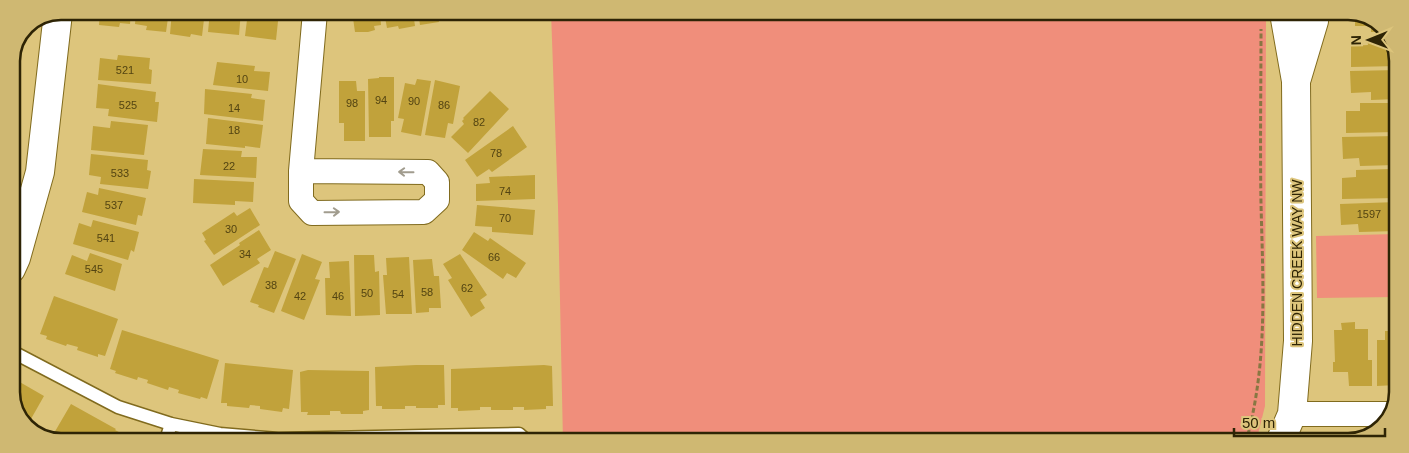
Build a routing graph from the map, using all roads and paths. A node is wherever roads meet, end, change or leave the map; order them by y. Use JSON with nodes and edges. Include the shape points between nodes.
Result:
{"nodes":[{"id":1,"x":57,"y":20,"type":"edge"},
{"id":2,"x":315,"y":20,"type":"edge"},
{"id":3,"x":1272,"y":20,"type":"edge"},
{"id":4,"x":1273,"y":20,"type":"edge"},
{"id":5,"x":1314,"y":20,"type":"edge"},
{"id":6,"x":1296,"y":81,"type":"junction"},
{"id":7,"x":301,"y":171,"type":"junction"},
{"id":8,"x":20,"y":244,"type":"edge"},
{"id":9,"x":20,"y":356,"type":"edge"},
{"id":10,"x":1292,"y":414,"type":"junction"},
{"id":11,"x":1383,"y":414,"type":"edge"},
{"id":12,"x":171,"y":424,"type":"junction"},
{"id":13,"x":168,"y":433,"type":"edge"},
{"id":14,"x":215,"y":433,"type":"edge"},
{"id":15,"x":1248,"y":433,"type":"edge"},
{"id":16,"x":1284,"y":433,"type":"edge"}],
"edges":[{"from":1,"to":8,"type":"street","via":[[40,172]]},
{"from":2,"to":7,"type":"street"},
{"from":3,"to":15,"type":"path","via":[[1260,153],[1264,314],[1260,376]]},
{"from":4,"to":6,"type":"street","name":"HIDDEN CREEK WAY NW"},
{"from":5,"to":6,"type":"street","name":"HIDDEN CREEK WAY NW"},
{"from":6,"to":10,"type":"street","name":"HIDDEN CREEK WAY NW","via":[[1298,341]]},
{"from":7,"to":7,"type":"street","one_way":true,"via":[[301,201],[312,213],[424,212],[437,200],[437,182],[428,172]]},
{"from":9,"to":12,"type":"lane","via":[[118,407]]},
{"from":10,"to":11,"type":"street"},
{"from":10,"to":16,"type":"street","name":"HIDDEN CREEK WAY NW"},
{"from":12,"to":13,"type":"lane"},
{"from":12,"to":14,"type":"lane"}]}
